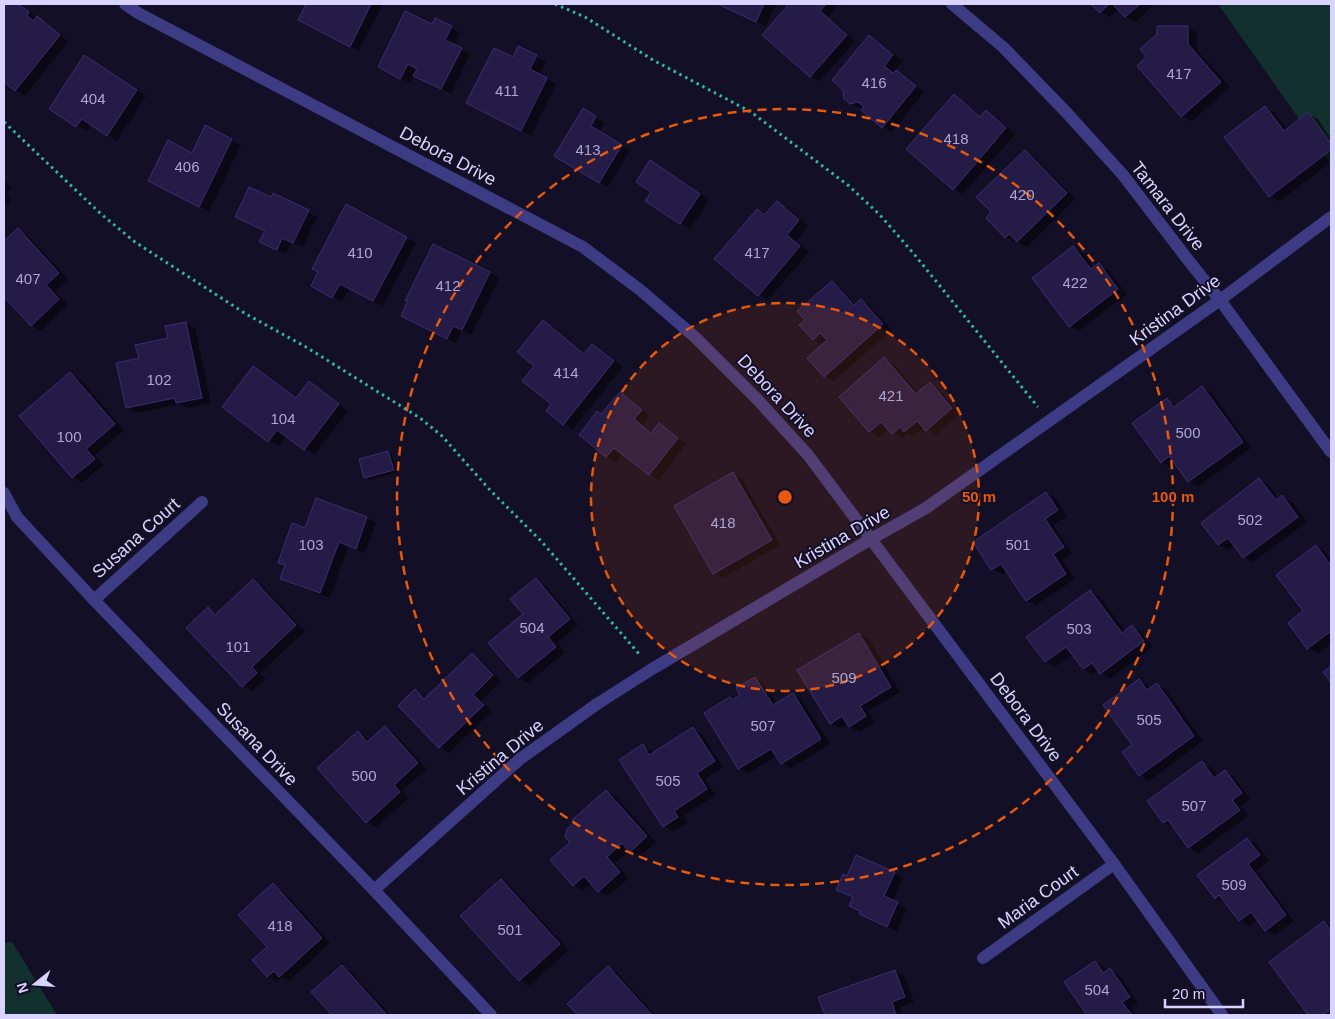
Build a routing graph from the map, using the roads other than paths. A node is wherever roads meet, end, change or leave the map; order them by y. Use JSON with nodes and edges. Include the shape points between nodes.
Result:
{"nodes":[{"id":1,"x":125,"y":4,"type":"edge"},
{"id":2,"x":952,"y":4,"type":"edge"},
{"id":3,"x":1331,"y":217,"type":"edge"},
{"id":4,"x":1220,"y":300,"type":"junction"},
{"id":5,"x":1331,"y":452,"type":"edge"},
{"id":6,"x":4,"y":492,"type":"edge"},
{"id":7,"x":202,"y":502,"type":"dead end"},
{"id":8,"x":871,"y":539,"type":"junction"},
{"id":9,"x":94,"y":600,"type":"junction"},
{"id":10,"x":1114,"y":864,"type":"junction"},
{"id":11,"x":374,"y":890,"type":"junction"},
{"id":12,"x":983,"y":958,"type":"dead end"},
{"id":13,"x":491,"y":1015,"type":"edge"},
{"id":14,"x":1222,"y":1015,"type":"edge"}],
"edges":[{"from":1,"to":8,"type":"street","name":"Debora Drive","via":[[583,247],[695,337],[757,399],[808,455]]},
{"from":2,"to":4,"type":"street","name":"Tamara Drive","via":[[1003,47],[1066,112],[1122,175]]},
{"from":3,"to":4,"type":"street","name":"Kristina Drive"},
{"from":4,"to":5,"type":"street","name":"Tamara Drive"},
{"from":4,"to":8,"type":"street","name":"Kristina Drive","via":[[926,508]]},
{"from":6,"to":9,"type":"street","name":"Susana Drive","via":[[17,517]]},
{"from":7,"to":9,"type":"street","name":"Susana Court"},
{"from":8,"to":10,"type":"street","name":"Debora Drive"},
{"from":8,"to":11,"type":"street","name":"Kristina Drive","via":[[597,704],[520,759]]},
{"from":9,"to":11,"type":"street","name":"Susana Drive"},
{"from":10,"to":12,"type":"street","name":"Maria Court"},
{"from":10,"to":14,"type":"street","name":"Debora Drive"},
{"from":11,"to":13,"type":"street","name":"Susana Drive"}]}
